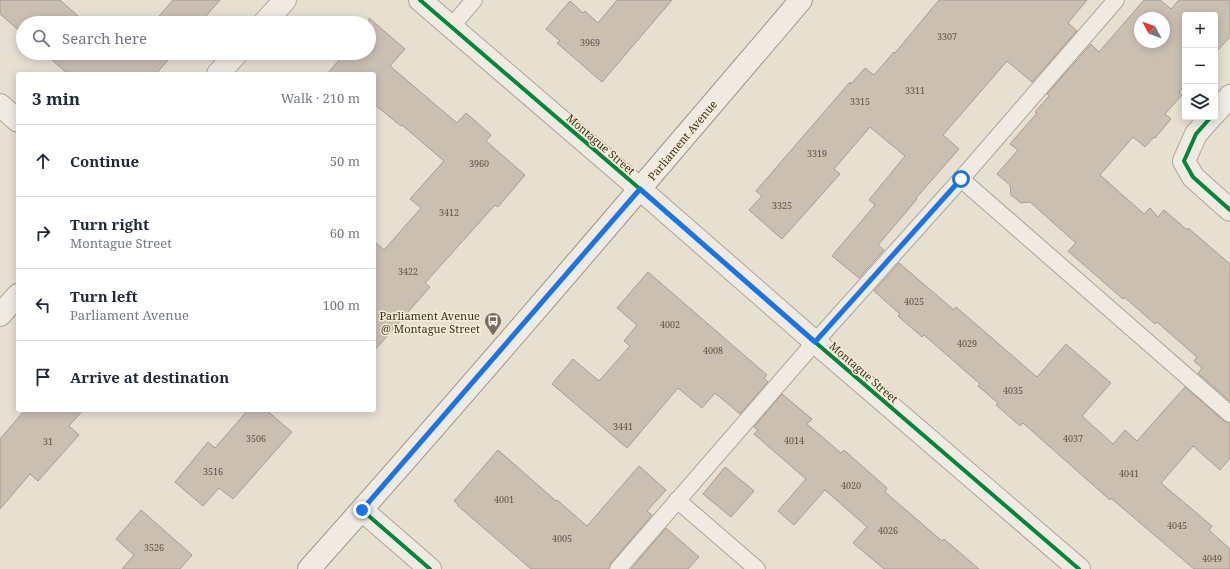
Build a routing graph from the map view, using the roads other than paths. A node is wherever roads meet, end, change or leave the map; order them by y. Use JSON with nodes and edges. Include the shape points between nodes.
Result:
{"nodes":[{"id":1,"x":285,"y":0,"type":"edge"},
{"id":2,"x":420,"y":0,"type":"edge"},
{"id":3,"x":474,"y":0,"type":"edge"},
{"id":4,"x":801,"y":0,"type":"edge"},
{"id":5,"x":1116,"y":0,"type":"edge"},
{"id":6,"x":270,"y":16,"type":"edge"},
{"id":7,"x":451,"y":27,"type":"junction"},
{"id":8,"x":231,"y":60,"type":"edge"},
{"id":9,"x":220,"y":72,"type":"edge"},
{"id":10,"x":1230,"y":96,"type":"edge"},
{"id":11,"x":0,"y":105,"type":"edge"},
{"id":12,"x":1218,"y":109,"type":"edge"},
{"id":13,"x":16,"y":119,"type":"edge"},
{"id":14,"x":1208,"y":120,"type":"edge"},
{"id":15,"x":961,"y":179,"type":"junction"},
{"id":16,"x":640,"y":189,"type":"junction"},
{"id":17,"x":1230,"y":210,"type":"edge"},
{"id":18,"x":16,"y":297,"type":"edge"},
{"id":19,"x":0,"y":315,"type":"edge"},
{"id":20,"x":815,"y":342,"type":"junction"},
{"id":21,"x":1230,"y":414,"type":"edge"},
{"id":22,"x":677,"y":500,"type":"junction"},
{"id":23,"x":362,"y":510,"type":"junction"},
{"id":24,"x":309,"y":569,"type":"edge"},
{"id":25,"x":430,"y":569,"type":"edge"},
{"id":26,"x":618,"y":569,"type":"edge"},
{"id":27,"x":757,"y":569,"type":"edge"},
{"id":28,"x":1080,"y":569,"type":"edge"}],
"edges":[{"from":1,"to":6,"type":"street"},
{"from":2,"to":7,"type":"street","name":"Montague Street"},
{"from":3,"to":7,"type":"lane"},
{"from":4,"to":16,"type":"street","name":"Parliament Avenue"},
{"from":5,"to":15,"type":"lane"},
{"from":7,"to":16,"type":"street","name":"Montague Street"},
{"from":8,"to":9,"type":"street"},
{"from":10,"to":12,"type":"street"},
{"from":11,"to":13,"type":"street"},
{"from":14,"to":17,"type":"street","via":[[1196,134],[1184,161],[1193,177]]},
{"from":15,"to":20,"type":"lane"},
{"from":15,"to":21,"type":"lane"},
{"from":16,"to":20,"type":"street","name":"Montague Street"},
{"from":16,"to":23,"type":"street","name":"Parliament Avenue"},
{"from":18,"to":19,"type":"street"},
{"from":20,"to":22,"type":"lane"},
{"from":20,"to":28,"type":"street","name":"Montague Street"},
{"from":22,"to":26,"type":"lane"},
{"from":22,"to":27,"type":"lane"},
{"from":23,"to":24,"type":"street","name":"Parliament Avenue"},
{"from":23,"to":25,"type":"street"}]}
